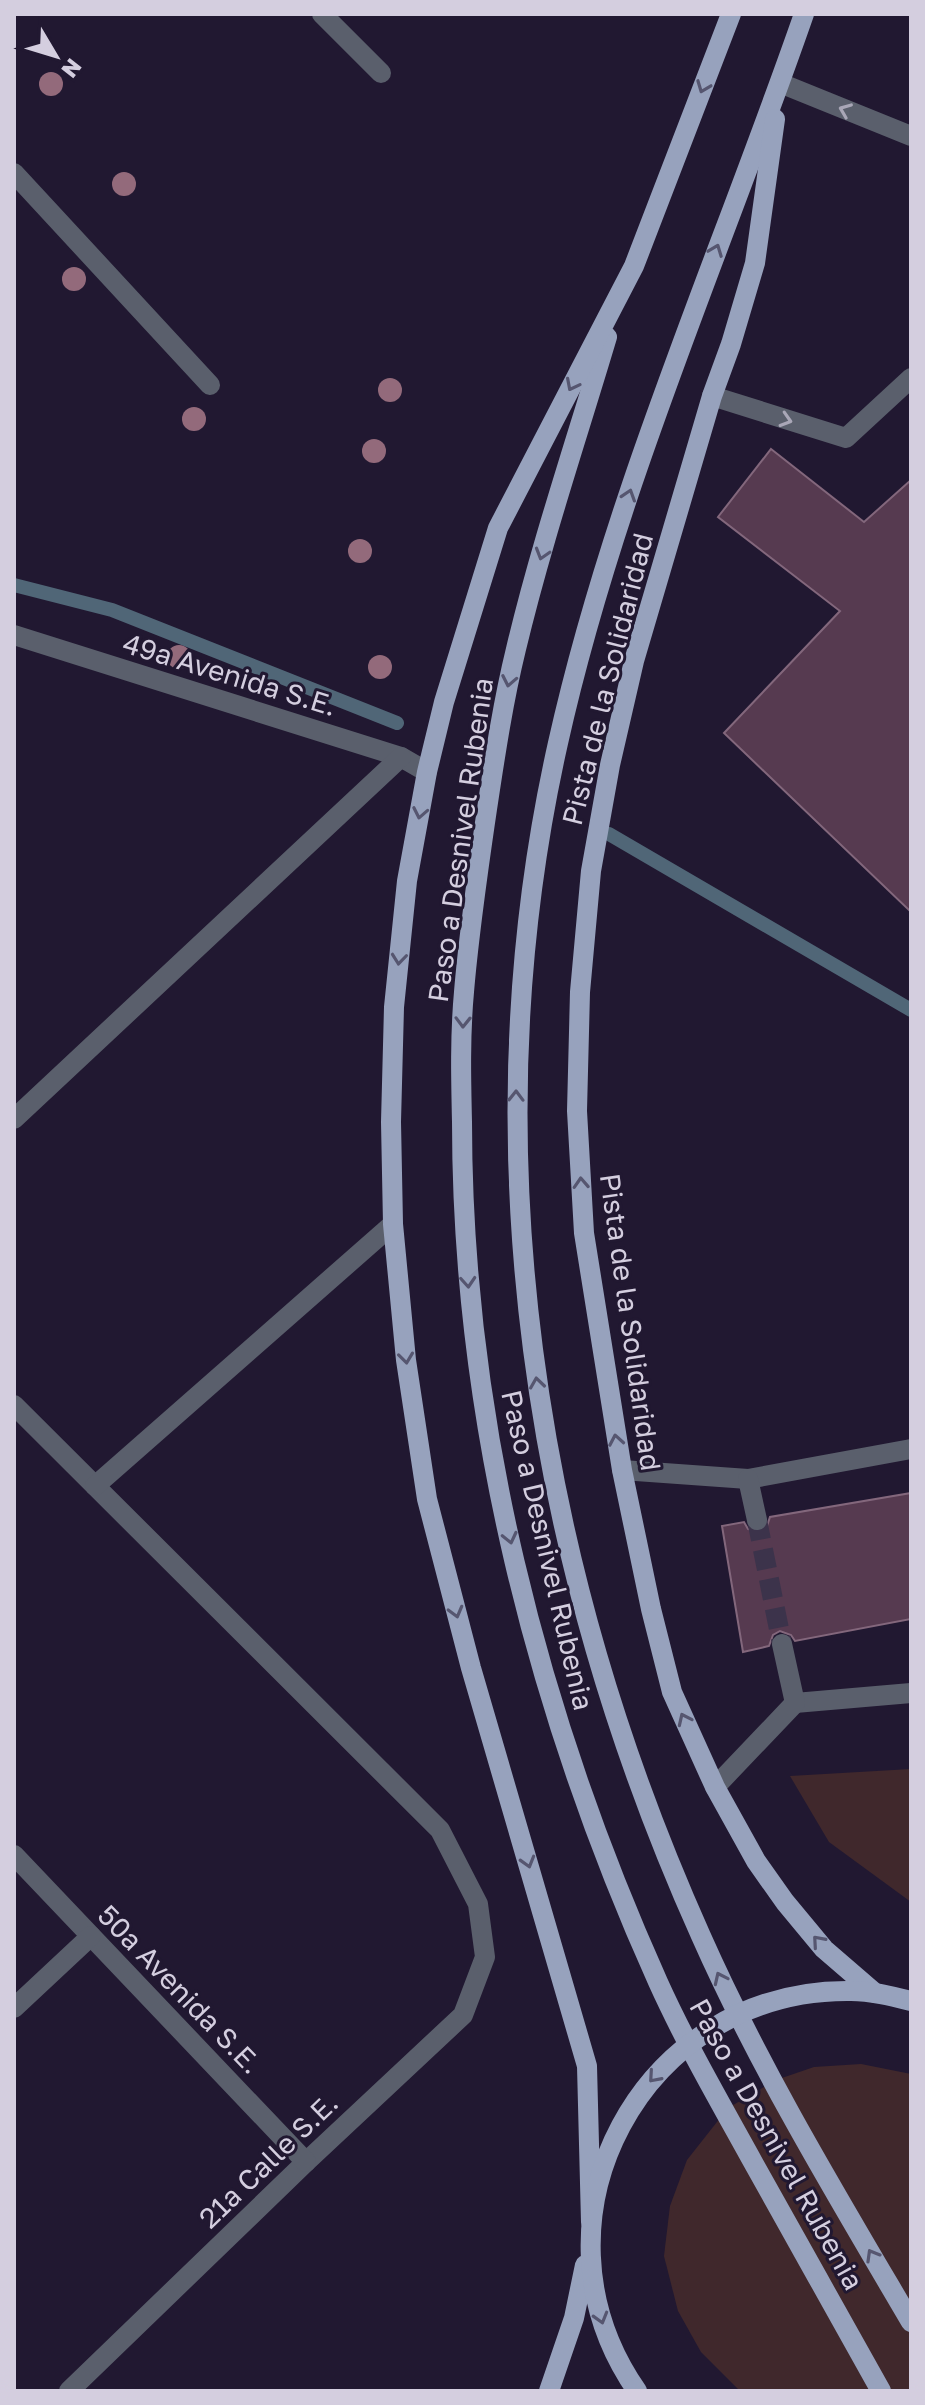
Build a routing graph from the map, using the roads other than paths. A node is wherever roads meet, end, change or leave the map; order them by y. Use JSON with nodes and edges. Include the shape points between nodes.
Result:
{"nodes":[{"id":1,"x":322,"y":14,"type":"edge"},
{"id":2,"x":731,"y":14,"type":"edge"},
{"id":3,"x":804,"y":14,"type":"edge"},
{"id":4,"x":381,"y":73,"type":"dead end"},
{"id":5,"x":780,"y":83,"type":"junction"},
{"id":6,"x":911,"y":136,"type":"edge"},
{"id":7,"x":17,"y":182,"type":"edge"},
{"id":8,"x":621,"y":291,"type":"junction"},
{"id":9,"x":911,"y":378,"type":"edge"},
{"id":10,"x":210,"y":385,"type":"dead end"},
{"id":11,"x":712,"y":396,"type":"junction"},
{"id":12,"x":588,"y":622,"type":"joint"},
{"id":13,"x":17,"y":641,"type":"edge"},
{"id":14,"x":401,"y":757,"type":"junction"},
{"id":15,"x":427,"y":772,"type":"junction"},
{"id":16,"x":14,"y":1119,"type":"edge"},
{"id":17,"x":393,"y":1224,"type":"junction"},
{"id":18,"x":14,"y":1405,"type":"edge"},
{"id":19,"x":911,"y":1449,"type":"edge"},
{"id":20,"x":622,"y":1470,"type":"junction"},
{"id":21,"x":748,"y":1479,"type":"junction"},
{"id":22,"x":95,"y":1486,"type":"junction"},
{"id":23,"x":757,"y":1520,"type":"tunnel mouth"},
{"id":24,"x":782,"y":1644,"type":"tunnel mouth"},
{"id":25,"x":911,"y":1693,"type":"edge"},
{"id":26,"x":795,"y":1703,"type":"junction"},
{"id":27,"x":715,"y":1787,"type":"junction"},
{"id":28,"x":14,"y":1855,"type":"edge"},
{"id":29,"x":91,"y":1936,"type":"junction"},
{"id":30,"x":875,"y":1993,"type":"junction"},
{"id":31,"x":910,"y":2000,"type":"edge"},
{"id":32,"x":14,"y":2008,"type":"edge"},
{"id":33,"x":306,"y":2162,"type":"junction"},
{"id":34,"x":590,"y":2232,"type":"junction"},
{"id":35,"x":911,"y":2322,"type":"edge"},
{"id":36,"x":69,"y":2391,"type":"edge"},
{"id":37,"x":549,"y":2391,"type":"edge"},
{"id":38,"x":637,"y":2391,"type":"edge"},
{"id":39,"x":881,"y":2391,"type":"edge"}],
"edges":[{"from":1,"to":4,"type":"street"},
{"from":2,"to":8,"type":"main road","one_way":true},
{"from":3,"to":5,"type":"main road","name":"Pista de la Solidaridad"},
{"from":6,"to":5,"type":"street","one_way":true},
{"from":5,"to":11,"type":"main road","name":"Pista de la Solidaridad","via":[[755,263]]},
{"from":12,"to":5,"type":"main road","name":"Pista de la Solidaridad","one_way":true,"via":[[647,439]]},
{"from":7,"to":10,"type":"street"},
{"from":8,"to":15,"type":"main road","one_way":true,"via":[[498,528]]},
{"from":8,"to":39,"type":"main road","name":"Paso a Desnivel Rubenia","one_way":true,"via":[[527,605],[496,751],[475,888],[463,997],[462,1182],[482,1395],[497,1481],[545,1678],[577,1787],[623,1902],[714,2092]]},
{"from":11,"to":9,"type":"street","one_way":true,"via":[[846,438]]},
{"from":20,"to":11,"type":"main road","name":"Pista de la Solidaridad","one_way":true,"via":[[584,1233],[577,1111],[580,992],[591,871],[610,765],[634,661]]},
{"from":35,"to":12,"type":"main road","name":"Paso a Desnivel Rubenia","one_way":true,"via":[[758,2051],[695,1922],[630,1756],[564,1530],[538,1392],[525,1284],[516,1112],[518,1021],[532,878],[557,744]]},
{"from":13,"to":14,"type":"street","name":"49a Avenida S.E."},
{"from":14,"to":15,"type":"street","name":"49a Avenida S.E."},
{"from":14,"to":16,"type":"street"},
{"from":15,"to":17,"type":"main road","one_way":true,"via":[[407,881],[394,1007]]},
{"from":17,"to":22,"type":"street"},
{"from":17,"to":34,"type":"main road","one_way":true,"via":[[427,1499],[587,2066]]},
{"from":18,"to":22,"type":"street"},
{"from":19,"to":21,"type":"street"},
{"from":20,"to":21,"type":"street"},
{"from":27,"to":20,"type":"main road","name":"Pista de la Solidaridad","one_way":true,"via":[[672,1692]]},
{"from":21,"to":23,"type":"street"},
{"from":22,"to":33,"type":"street","name":"21a Calle S.E.","via":[[440,1830],[478,1904],[485,1957],[463,2015]]},
{"from":24,"to":26,"type":"street"},
{"from":25,"to":26,"type":"street"},
{"from":26,"to":27,"type":"street"},
{"from":30,"to":27,"type":"main road","name":"Pista de la Solidaridad","one_way":true,"via":[[824,1949],[785,1902]]},
{"from":28,"to":29,"type":"street","name":"50a Avenida S.E."},
{"from":29,"to":32,"type":"street"},
{"from":29,"to":33,"type":"street","name":"50a Avenida S.E."},
{"from":30,"to":31,"type":"main road"},
{"from":30,"to":34,"type":"main road","one_way":true,"via":[[781,1999],[735,2016],[685,2047],[643,2090],[617,2130],[600,2175]]},
{"from":33,"to":36,"type":"street","name":"21a Calle S.E."},
{"from":34,"to":37,"type":"main road","via":[[574,2318]]},
{"from":34,"to":38,"type":"main road","one_way":true,"via":[[591,2272],[603,2329]]}]}
